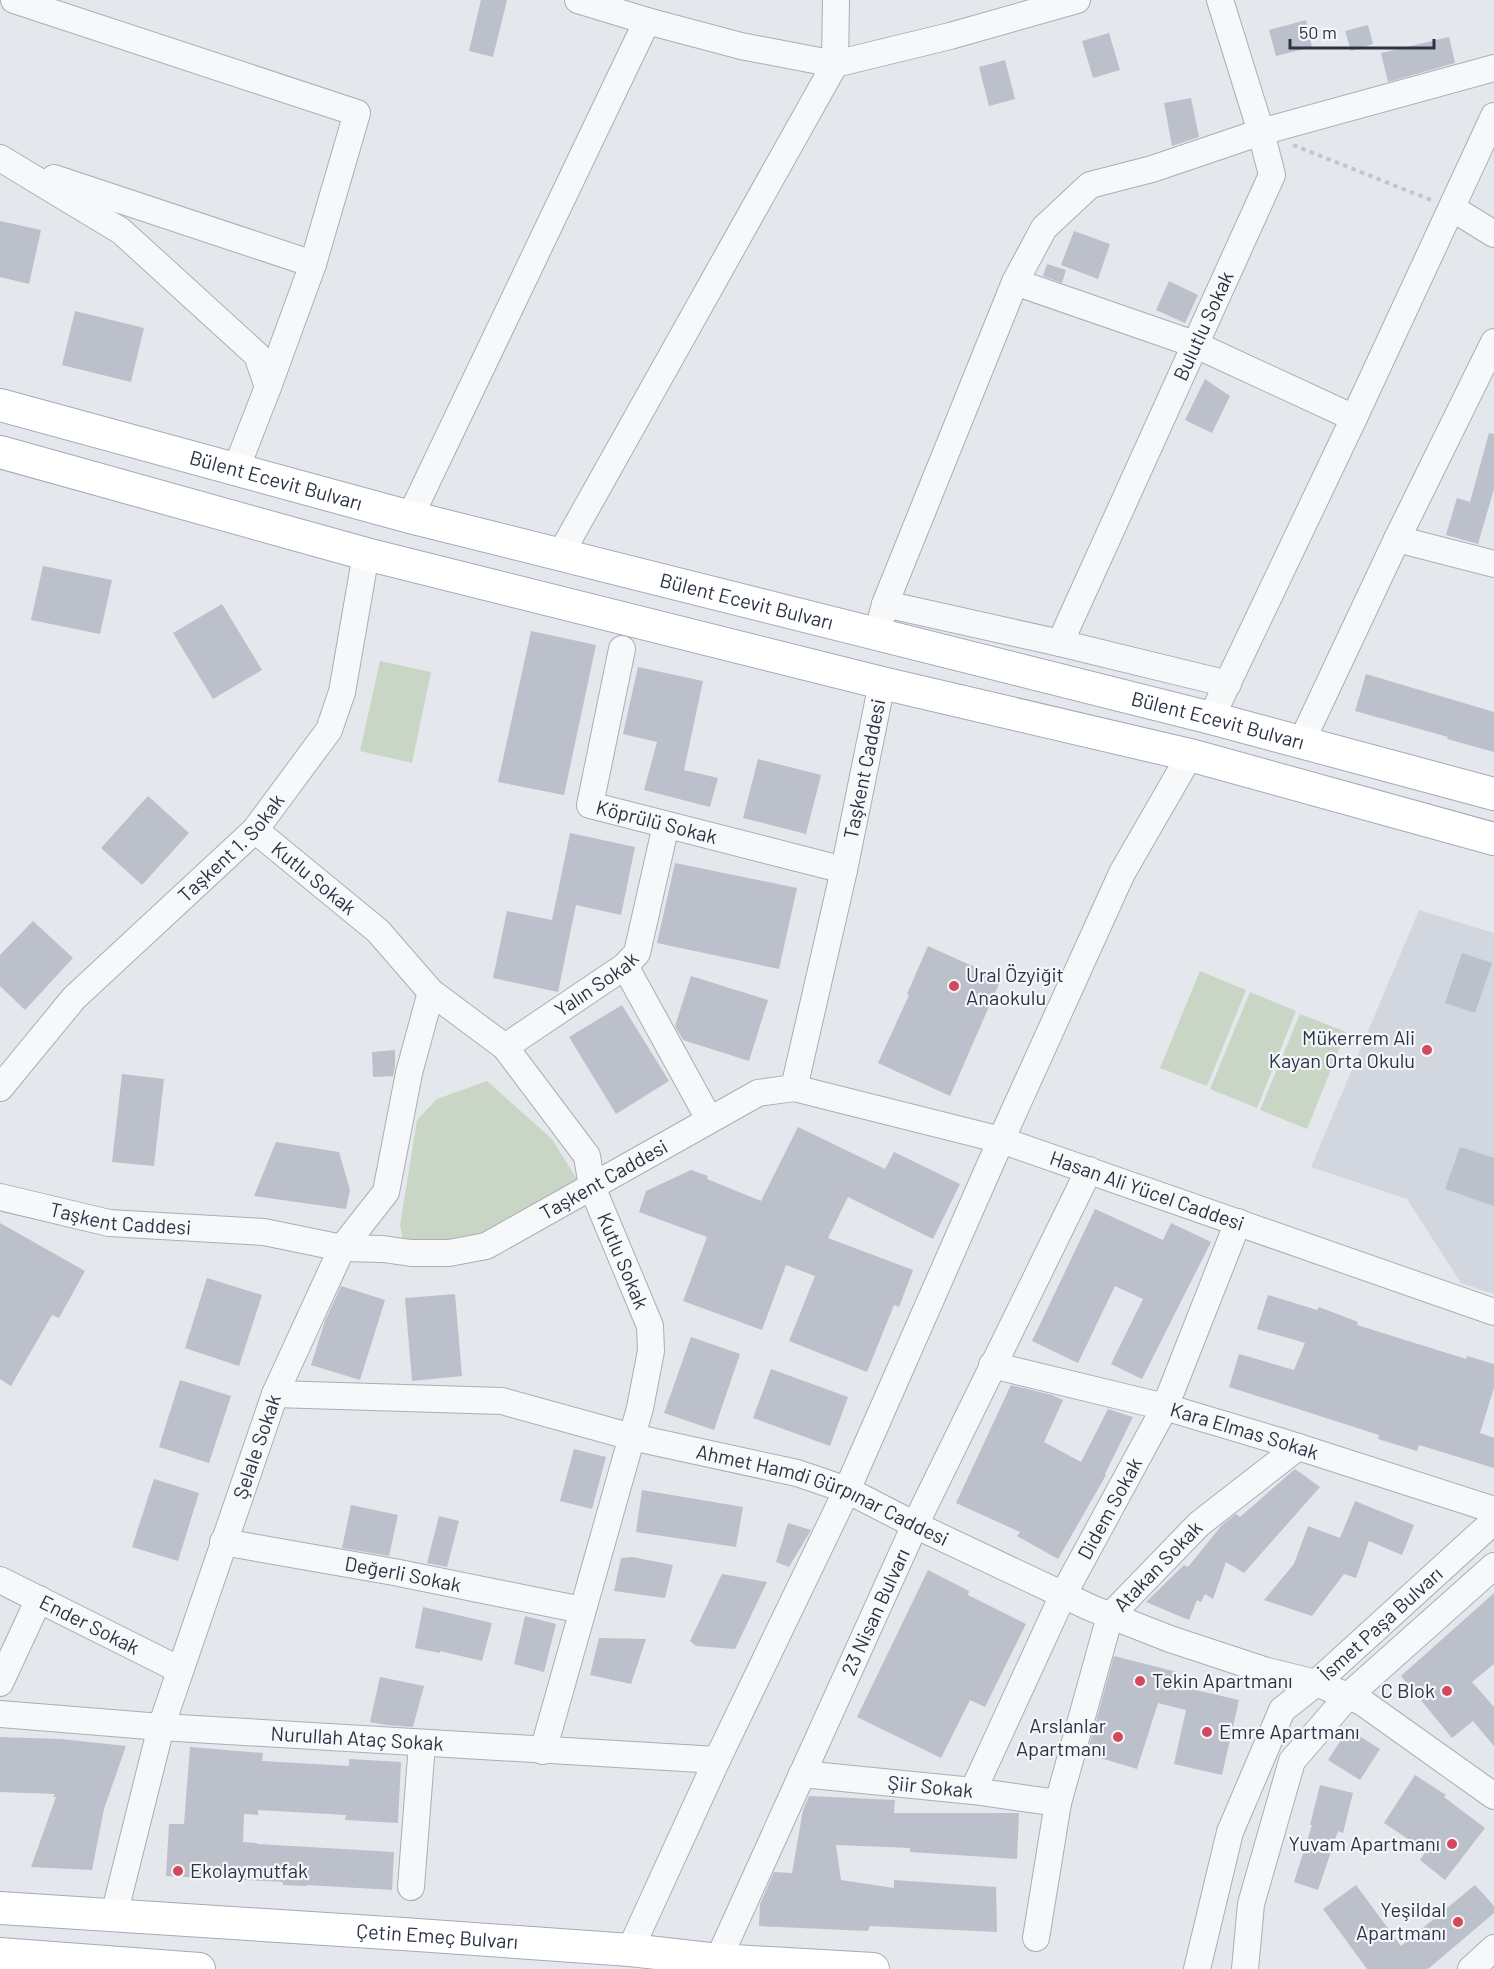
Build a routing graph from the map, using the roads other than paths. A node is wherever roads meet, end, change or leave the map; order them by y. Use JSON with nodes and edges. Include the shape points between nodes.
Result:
{"nodes":[{"id":1,"x":14,"y":0,"type":"edge"},
{"id":2,"x":578,"y":0,"type":"edge"},
{"id":3,"x":836,"y":0,"type":"edge"},
{"id":4,"x":1077,"y":0,"type":"edge"},
{"id":5,"x":1220,"y":0,"type":"edge"},
{"id":6,"x":647,"y":21,"type":"junction"},
{"id":7,"x":835,"y":64,"type":"junction"},
{"id":8,"x":1494,"y":68,"type":"edge"},
{"id":9,"x":1494,"y":116,"type":"edge"},
{"id":10,"x":1261,"y":132,"type":"junction"},
{"id":11,"x":5,"y":161,"type":"edge"},
{"id":12,"x":1452,"y":208,"type":"junction"},
{"id":13,"x":1494,"y":234,"type":"edge"},
{"id":14,"x":312,"y":264,"type":"junction"},
{"id":15,"x":1015,"y":282,"type":"junction"},
{"id":16,"x":1494,"y":342,"type":"edge"},
{"id":17,"x":1194,"y":344,"type":"junction"},
{"id":18,"x":268,"y":387,"type":"junction"},
{"id":19,"x":0,"y":405,"type":"edge"},
{"id":20,"x":1354,"y":418,"type":"junction"},
{"id":21,"x":0,"y":452,"type":"edge"},
{"id":22,"x":236,"y":469,"type":"junction"},
{"id":23,"x":410,"y":517,"type":"junction"},
{"id":24,"x":1397,"y":539,"type":"junction"},
{"id":25,"x":366,"y":554,"type":"junction"},
{"id":26,"x":560,"y":555,"type":"junction"},
{"id":27,"x":1494,"y":564,"type":"edge"},
{"id":28,"x":885,"y":604,"type":"junction"},
{"id":29,"x":878,"y":634,"type":"junction"},
{"id":30,"x":1060,"y":643,"type":"junction"},
{"id":31,"x":622,"y":649,"type":"dead end"},
{"id":32,"x":882,"y":683,"type":"junction"},
{"id":33,"x":1228,"y":684,"type":"junction"},
{"id":34,"x":1211,"y":718,"type":"junction"},
{"id":35,"x":1301,"y":743,"type":"junction"},
{"id":36,"x":1190,"y":755,"type":"junction"},
{"id":37,"x":1494,"y":794,"type":"edge"},
{"id":38,"x":666,"y":825,"type":"junction"},
{"id":39,"x":255,"y":830,"type":"junction"},
{"id":40,"x":1494,"y":839,"type":"edge"},
{"id":41,"x":844,"y":870,"type":"junction"},
{"id":42,"x":625,"y":966,"type":"junction"},
{"id":43,"x":431,"y":992,"type":"junction"},
{"id":44,"x":505,"y":1047,"type":"junction"},
{"id":45,"x":0,"y":1088,"type":"edge"},
{"id":46,"x":794,"y":1088,"type":"junction"},
{"id":47,"x":709,"y":1119,"type":"junction"},
{"id":48,"x":1001,"y":1140,"type":"junction"},
{"id":49,"x":1089,"y":1170,"type":"junction"},
{"id":50,"x":592,"y":1187,"type":"junction"},
{"id":51,"x":0,"y":1197,"type":"edge"},
{"id":52,"x":1238,"y":1222,"type":"junction"},
{"id":53,"x":342,"y":1248,"type":"junction"},
{"id":54,"x":1494,"y":1312,"type":"edge"},
{"id":55,"x":992,"y":1365,"type":"junction"},
{"id":56,"x":275,"y":1394,"type":"junction"},
{"id":57,"x":1165,"y":1407,"type":"junction"},
{"id":58,"x":632,"y":1437,"type":"junction"},
{"id":59,"x":1298,"y":1447,"type":"junction"},
{"id":60,"x":848,"y":1490,"type":"junction"},
{"id":61,"x":1494,"y":1510,"type":"edge"},
{"id":62,"x":1494,"y":1521,"type":"edge"},
{"id":63,"x":915,"y":1525,"type":"junction"},
{"id":64,"x":223,"y":1542,"type":"junction"},
{"id":65,"x":1494,"y":1566,"type":"edge"},
{"id":66,"x":0,"y":1580,"type":"edge"},
{"id":67,"x":1062,"y":1595,"type":"junction"},
{"id":68,"x":39,"y":1599,"type":"junction"},
{"id":69,"x":582,"y":1610,"type":"junction"},
{"id":70,"x":1110,"y":1616,"type":"junction"},
{"id":71,"x":180,"y":1670,"type":"junction"},
{"id":72,"x":0,"y":1683,"type":"edge"},
{"id":73,"x":1316,"y":1683,"type":"junction"},
{"id":74,"x":1347,"y":1697,"type":"junction"},
{"id":75,"x":0,"y":1714,"type":"edge"},
{"id":76,"x":160,"y":1727,"type":"junction"},
{"id":77,"x":422,"y":1744,"type":"junction"},
{"id":78,"x":543,"y":1751,"type":"junction"},
{"id":79,"x":717,"y":1761,"type":"junction"},
{"id":80,"x":802,"y":1774,"type":"junction"},
{"id":81,"x":973,"y":1791,"type":"junction"},
{"id":82,"x":1494,"y":1796,"type":"edge"},
{"id":83,"x":1058,"y":1803,"type":"junction"},
{"id":84,"x":411,"y":1887,"type":"dead end"},
{"id":85,"x":0,"y":1908,"type":"edge"},
{"id":86,"x":114,"y":1915,"type":"junction"},
{"id":87,"x":1036,"y":1938,"type":"dead end"},
{"id":88,"x":1494,"y":1948,"type":"edge"},
{"id":89,"x":630,"y":1950,"type":"junction"},
{"id":90,"x":0,"y":1954,"type":"edge"},
{"id":91,"x":718,"y":1960,"type":"junction"},
{"id":92,"x":99,"y":1966,"type":"edge"},
{"id":93,"x":199,"y":1969,"type":"edge"},
{"id":94,"x":873,"y":1969,"type":"edge"},
{"id":95,"x":1197,"y":1969,"type":"edge"},
{"id":96,"x":1245,"y":1969,"type":"edge"},
{"id":97,"x":1471,"y":1969,"type":"edge"}],
"edges":[{"from":1,"to":14,"type":"street","via":[[357,113]]},
{"from":2,"to":6,"type":"street"},
{"from":3,"to":7,"type":"street"},
{"from":4,"to":7,"type":"street"},
{"from":5,"to":10,"type":"street","name":"Bulutlu Sokak"},
{"from":6,"to":7,"type":"street","via":[[741,46]]},
{"from":6,"to":23,"type":"street"},
{"from":7,"to":26,"type":"street"},
{"from":8,"to":10,"type":"street"},
{"from":9,"to":12,"type":"street"},
{"from":10,"to":15,"type":"street","via":[[1152,169],[1090,185],[1044,228]]},
{"from":10,"to":17,"type":"street","name":"Bulutlu Sokak","via":[[1272,176]]},
{"from":11,"to":14,"type":"street"},
{"from":11,"to":18,"type":"street","via":[[121,231],[257,355]]},
{"from":12,"to":13,"type":"street"},
{"from":12,"to":20,"type":"street"},
{"from":14,"to":18,"type":"street"},
{"from":15,"to":17,"type":"street"},
{"from":15,"to":28,"type":"street"},
{"from":16,"to":24,"type":"street"},
{"from":17,"to":20,"type":"street"},
{"from":17,"to":30,"type":"street","name":"Bulutlu Sokak"},
{"from":18,"to":22,"type":"street"},
{"from":19,"to":22,"type":"main road","name":"Bülent Ecevit Bulvarı"},
{"from":20,"to":33,"type":"street"},
{"from":21,"to":25,"type":"main road","name":"Bülent Ecevit Bulvarı"},
{"from":22,"to":23,"type":"main road","name":"Bülent Ecevit Bulvarı"},
{"from":23,"to":26,"type":"main road","name":"Bülent Ecevit Bulvarı"},
{"from":24,"to":27,"type":"street"},
{"from":24,"to":35,"type":"street"},
{"from":25,"to":32,"type":"main road","name":"Bülent Ecevit Bulvarı"},
{"from":25,"to":39,"type":"street","name":"Taşkent 1. Sokak","via":[[342,692],[328,730]]},
{"from":26,"to":29,"type":"main road","name":"Bülent Ecevit Bulvarı"},
{"from":28,"to":29,"type":"street"},
{"from":28,"to":30,"type":"street"},
{"from":29,"to":34,"type":"main road","name":"Bülent Ecevit Bulvarı"},
{"from":30,"to":33,"type":"street"},
{"from":31,"to":38,"type":"street","name":"Köprülü Sokak","via":[[590,805]]},
{"from":32,"to":36,"type":"main road","name":"Bülent Ecevit Bulvarı"},
{"from":32,"to":41,"type":"street","name":"Taşkent Caddesi"},
{"from":33,"to":34,"type":"street"},
{"from":34,"to":35,"type":"main road","name":"Bülent Ecevit Bulvarı"},
{"from":35,"to":37,"type":"main road","name":"Bülent Ecevit Bulvarı"},
{"from":36,"to":40,"type":"main road","name":"Bülent Ecevit Bulvarı"},
{"from":36,"to":48,"type":"street","via":[[1122,873]]},
{"from":38,"to":41,"type":"street","name":"Köprülü Sokak"},
{"from":38,"to":42,"type":"street","name":"Yalın Sokak","via":[[637,953]]},
{"from":39,"to":43,"type":"street","name":"Kutlu Sokak","via":[[378,931]]},
{"from":39,"to":45,"type":"street","name":"Taşkent 1. Sokak","via":[[75,998]]},
{"from":41,"to":46,"type":"street","name":"Taşkent Caddesi"},
{"from":42,"to":44,"type":"street","name":"Yalın Sokak"},
{"from":42,"to":47,"type":"street"},
{"from":43,"to":44,"type":"street","name":"Kutlu Sokak"},
{"from":43,"to":53,"type":"street","name":"Şelale Sokak","via":[[386,1192]]},
{"from":44,"to":50,"type":"street","name":"Kutlu Sokak","via":[[587,1156]]},
{"from":46,"to":47,"type":"street","name":"Taşkent Caddesi","via":[[758,1093]]},
{"from":46,"to":48,"type":"street","name":"Hasan Ali Yücel Caddesi"},
{"from":47,"to":50,"type":"street","name":"Taşkent Caddesi"},
{"from":48,"to":49,"type":"street","name":"Hasan Ali Yücel Caddesi"},
{"from":48,"to":60,"type":"street"},
{"from":49,"to":52,"type":"street","name":"Hasan Ali Yücel Caddesi"},
{"from":49,"to":55,"type":"street","name":"23 Nisan Bulvarı"},
{"from":50,"to":53,"type":"street","name":"Taşkent Caddesi","via":[[486,1246],[449,1253]]},
{"from":50,"to":58,"type":"street","name":"Kutlu Sokak","via":[[650,1326],[651,1351]]},
{"from":51,"to":53,"type":"street","name":"Taşkent Caddesi","via":[[109,1223],[264,1232]]},
{"from":52,"to":54,"type":"street","name":"Hasan Ali Yücel Caddesi"},
{"from":52,"to":57,"type":"street","name":"Didem Sokak"},
{"from":53,"to":56,"type":"street","name":"Şelale Sokak"},
{"from":55,"to":57,"type":"street","name":"Kara Elmas Sokak"},
{"from":55,"to":63,"type":"street","name":"23 Nisan Bulvarı"},
{"from":56,"to":58,"type":"street","name":"Ahmet Hamdi Gürpınar Caddesi","via":[[502,1401]]},
{"from":56,"to":64,"type":"street","name":"Şelale Sokak"},
{"from":57,"to":59,"type":"street","name":"Kara Elmas Sokak"},
{"from":57,"to":67,"type":"street","name":"Didem Sokak"},
{"from":58,"to":60,"type":"street","name":"Ahmet Hamdi Gürpınar Caddesi","via":[[798,1473]]},
{"from":58,"to":69,"type":"street","name":"Kutlu Sokak"},
{"from":59,"to":61,"type":"street","name":"Kara Elmas Sokak"},
{"from":59,"to":70,"type":"street","name":"Atakan Sokak","via":[[1199,1524]]},
{"from":60,"to":63,"type":"street","name":"Ahmet Hamdi Gürpınar Caddesi"},
{"from":60,"to":79,"type":"street"},
{"from":62,"to":73,"type":"street","name":"İsmet Paşa Bulvarı"},
{"from":63,"to":67,"type":"street","name":"Ahmet Hamdi Gürpınar Caddesi"},
{"from":63,"to":80,"type":"street","name":"23 Nisan Bulvarı"},
{"from":64,"to":69,"type":"street","name":"Değerli Sokak"},
{"from":64,"to":71,"type":"street","name":"Şelale Sokak"},
{"from":65,"to":74,"type":"street","name":"İsmet Paşa Bulvarı"},
{"from":66,"to":68,"type":"street","name":"Ender Sokak"},
{"from":67,"to":70,"type":"street","name":"Ahmet Hamdi Gürpınar Caddesi"},
{"from":67,"to":81,"type":"street","name":"Didem Sokak"},
{"from":68,"to":71,"type":"street","name":"Ender Sokak"},
{"from":68,"to":72,"type":"street"},
{"from":69,"to":78,"type":"street","name":"Kutlu Sokak"},
{"from":70,"to":73,"type":"street","name":"Ahmet Hamdi Gürpınar Caddesi","via":[[1267,1671]]},
{"from":70,"to":83,"type":"street","name":"Atakan Sokak"},
{"from":71,"to":76,"type":"street","name":"Şelale Sokak"},
{"from":73,"to":74,"type":"street","name":"Ahmet Hamdi Gürpınar Caddesi"},
{"from":73,"to":95,"type":"street","name":"İsmet Paşa Bulvarı","via":[[1282,1710],[1230,1832]]},
{"from":74,"to":82,"type":"street","name":"Ahmet Hamdi Gürpınar Caddesi","via":[[1362,1702]]},
{"from":74,"to":96,"type":"street","name":"İsmet Paşa Bulvarı","via":[[1292,1761],[1251,1904]]},
{"from":75,"to":76,"type":"street","name":"Nurullah Ataç Sokak"},
{"from":76,"to":77,"type":"street","name":"Nurullah Ataç Sokak"},
{"from":76,"to":86,"type":"street","name":"Şelale Sokak"},
{"from":77,"to":78,"type":"street","name":"Nurullah Ataç Sokak"},
{"from":77,"to":84,"type":"street"},
{"from":78,"to":79,"type":"street","name":"Nurullah Ataç Sokak"},
{"from":79,"to":89,"type":"street"},
{"from":80,"to":81,"type":"street","name":"Şiir Sokak"},
{"from":80,"to":91,"type":"street","name":"23 Nisan Bulvarı"},
{"from":81,"to":83,"type":"street","name":"Şiir Sokak"},
{"from":83,"to":87,"type":"street","name":"Atakan Sokak"},
{"from":85,"to":86,"type":"main road","name":"Çetin Emeç Bulvarı"},
{"from":86,"to":89,"type":"main road","name":"Çetin Emeç Bulvarı"},
{"from":88,"to":97,"type":"street"},
{"from":89,"to":91,"type":"main road","name":"Çetin Emeç Bulvarı"},
{"from":90,"to":92,"type":"main road"},
{"from":91,"to":94,"type":"main road","name":"Çetin Emeç Bulvarı"},
{"from":92,"to":93,"type":"main road"}]}
